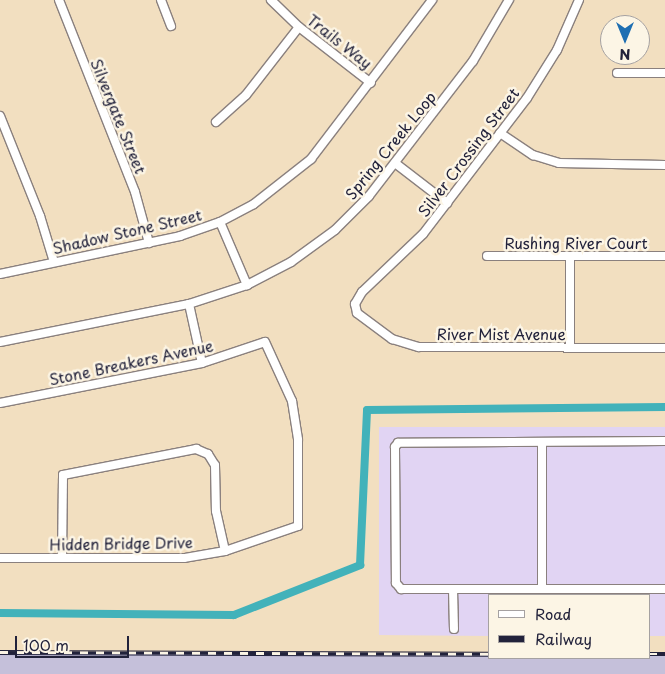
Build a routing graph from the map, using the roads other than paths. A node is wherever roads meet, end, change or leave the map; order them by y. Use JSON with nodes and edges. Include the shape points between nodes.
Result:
{"nodes":[{"id":1,"x":59,"y":0,"type":"edge"},
{"id":2,"x":161,"y":0,"type":"edge"},
{"id":3,"x":270,"y":0,"type":"edge"},
{"id":4,"x":432,"y":0,"type":"edge"},
{"id":5,"x":509,"y":0,"type":"edge"},
{"id":6,"x":579,"y":0,"type":"edge"},
{"id":7,"x":171,"y":26,"type":"dead end"},
{"id":8,"x":299,"y":28,"type":"junction"},
{"id":9,"x":617,"y":73,"type":"dead end"},
{"id":10,"x":665,"y":73,"type":"edge"},
{"id":11,"x":371,"y":82,"type":"junction"},
{"id":12,"x":0,"y":116,"type":"edge"},
{"id":13,"x":216,"y":122,"type":"dead end"},
{"id":14,"x":500,"y":133,"type":"junction"},
{"id":15,"x":395,"y":164,"type":"junction"},
{"id":16,"x":665,"y":165,"type":"edge"},
{"id":17,"x":447,"y":203,"type":"junction"},
{"id":18,"x":220,"y":222,"type":"junction"},
{"id":19,"x":149,"y":243,"type":"junction"},
{"id":20,"x":487,"y":256,"type":"dead end"},
{"id":21,"x":570,"y":256,"type":"junction"},
{"id":22,"x":665,"y":256,"type":"edge"},
{"id":23,"x":54,"y":262,"type":"junction"},
{"id":24,"x":0,"y":274,"type":"edge"},
{"id":25,"x":247,"y":285,"type":"junction"},
{"id":26,"x":189,"y":304,"type":"junction"},
{"id":27,"x":355,"y":304,"type":"joint"},
{"id":28,"x":0,"y":342,"type":"edge"},
{"id":29,"x":570,"y":348,"type":"junction"},
{"id":30,"x":665,"y":348,"type":"edge"},
{"id":31,"x":202,"y":363,"type":"junction"},
{"id":32,"x":0,"y":403,"type":"edge"},
{"id":33,"x":665,"y":441,"type":"edge"},
{"id":34,"x":542,"y":442,"type":"junction"},
{"id":35,"x":298,"y":526,"type":"joint"},
{"id":36,"x":225,"y":551,"type":"junction"},
{"id":37,"x":0,"y":558,"type":"edge"},
{"id":38,"x":62,"y":558,"type":"junction"},
{"id":39,"x":453,"y":589,"type":"junction"},
{"id":40,"x":542,"y":589,"type":"junction"},
{"id":41,"x":665,"y":589,"type":"edge"},
{"id":42,"x":454,"y":629,"type":"dead end"}],
"edges":[{"from":1,"to":19,"type":"street","name":"Silvergate Street","via":[[135,192]]},
{"from":2,"to":7,"type":"street"},
{"from":3,"to":8,"type":"street","name":"Trails Way"},
{"from":4,"to":11,"type":"street","name":"Shadow Stone Street"},
{"from":5,"to":15,"type":"street","name":"Spring Creek Loop","via":[[473,61]]},
{"from":6,"to":14,"type":"street","name":"Silver Crossing Street","via":[[543,74]]},
{"from":8,"to":11,"type":"street","name":"Trails Way"},
{"from":8,"to":13,"type":"street","via":[[246,96]]},
{"from":9,"to":10,"type":"street"},
{"from":11,"to":18,"type":"street","name":"Shadow Stone Street","via":[[327,140],[293,176],[254,204]]},
{"from":12,"to":23,"type":"street","via":[[40,216]]},
{"from":14,"to":16,"type":"street","via":[[533,155],[559,163]]},
{"from":14,"to":17,"type":"street","name":"Silver Crossing Street"},
{"from":15,"to":17,"type":"street"},
{"from":15,"to":25,"type":"street","name":"Spring Creek Loop","via":[[335,230],[291,262]]},
{"from":17,"to":27,"type":"street","name":"Silver Crossing Street","via":[[416,241],[362,292]]},
{"from":18,"to":19,"type":"street","name":"Shadow Stone Street"},
{"from":18,"to":25,"type":"street"},
{"from":19,"to":23,"type":"street","name":"Shadow Stone Street"},
{"from":20,"to":21,"type":"street","name":"Rushing River Court"},
{"from":21,"to":22,"type":"street","name":"Rushing River Court"},
{"from":21,"to":29,"type":"street"},
{"from":23,"to":24,"type":"street","name":"Shadow Stone Street"},
{"from":25,"to":26,"type":"street","name":"Spring Creek Loop"},
{"from":26,"to":28,"type":"street","name":"Spring Creek Loop"},
{"from":26,"to":31,"type":"street"},
{"from":27,"to":29,"type":"street","name":"River Mist Avenue","via":[[357,313],[379,332],[420,347]]},
{"from":29,"to":30,"type":"street","name":"River Mist Avenue"},
{"from":31,"to":32,"type":"street","name":"Stone Breakers Avenue"},
{"from":31,"to":35,"type":"street","name":"Stone Breakers Avenue","via":[[265,342],[286,384],[296,422]]},
{"from":33,"to":34,"type":"street"},
{"from":34,"to":39,"type":"street","via":[[396,445],[396,583],[401,589]]},
{"from":34,"to":40,"type":"street"},
{"from":35,"to":36,"type":"street","name":"Hidden Bridge Drive"},
{"from":36,"to":38,"type":"street","name":"Hidden Bridge Drive","via":[[184,558]]},
{"from":36,"to":38,"type":"street","via":[[216,511],[215,465],[208,454],[196,449],[62,475]]},
{"from":37,"to":38,"type":"street","name":"Hidden Bridge Drive"},
{"from":39,"to":40,"type":"street"},
{"from":39,"to":42,"type":"street"},
{"from":40,"to":41,"type":"street"}]}
